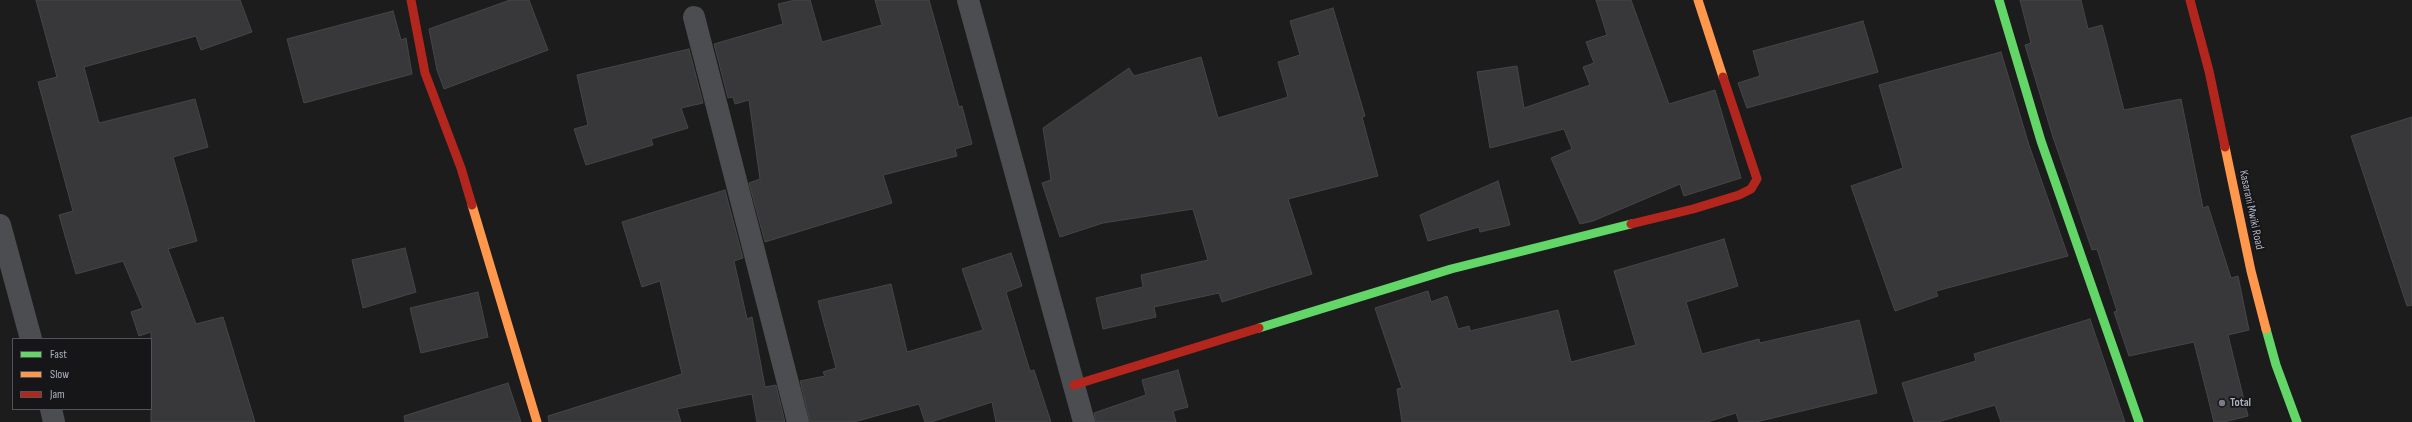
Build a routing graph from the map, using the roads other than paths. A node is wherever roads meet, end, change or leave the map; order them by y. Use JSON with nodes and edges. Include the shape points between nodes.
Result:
{"nodes":[{"id":1,"x":411,"y":0,"type":"edge"},
{"id":2,"x":968,"y":0,"type":"edge"},
{"id":3,"x":1698,"y":0,"type":"edge"},
{"id":4,"x":1999,"y":0,"type":"edge"},
{"id":5,"x":2190,"y":0,"type":"edge"},
{"id":6,"x":694,"y":17,"type":"dead end"},
{"id":7,"x":1,"y":235,"type":"edge"},
{"id":8,"x":31,"y":338,"type":"edge"},
{"id":9,"x":1074,"y":386,"type":"junction"},
{"id":10,"x":51,"y":410,"type":"edge"},
{"id":11,"x":54,"y":422,"type":"edge"},
{"id":12,"x":537,"y":422,"type":"edge"},
{"id":13,"x":798,"y":422,"type":"edge"},
{"id":14,"x":1084,"y":422,"type":"edge"},
{"id":15,"x":2139,"y":422,"type":"edge"},
{"id":16,"x":2296,"y":422,"type":"edge"}],
"edges":[{"from":1,"to":12,"type":"street","via":[[425,73],[461,168]]},
{"from":2,"to":9,"type":"street"},
{"from":3,"to":9,"type":"street","via":[[1757,179],[1751,189],[1693,209],[1451,269]]},
{"from":4,"to":15,"type":"street","via":[[2041,141]]},
{"from":5,"to":16,"type":"street","name":"Kasarani Mwiki Road","via":[[2209,71],[2251,271],[2276,365]]},
{"from":6,"to":13,"type":"street"},
{"from":7,"to":8,"type":"street"},
{"from":9,"to":14,"type":"street"},
{"from":10,"to":11,"type":"street"}]}
